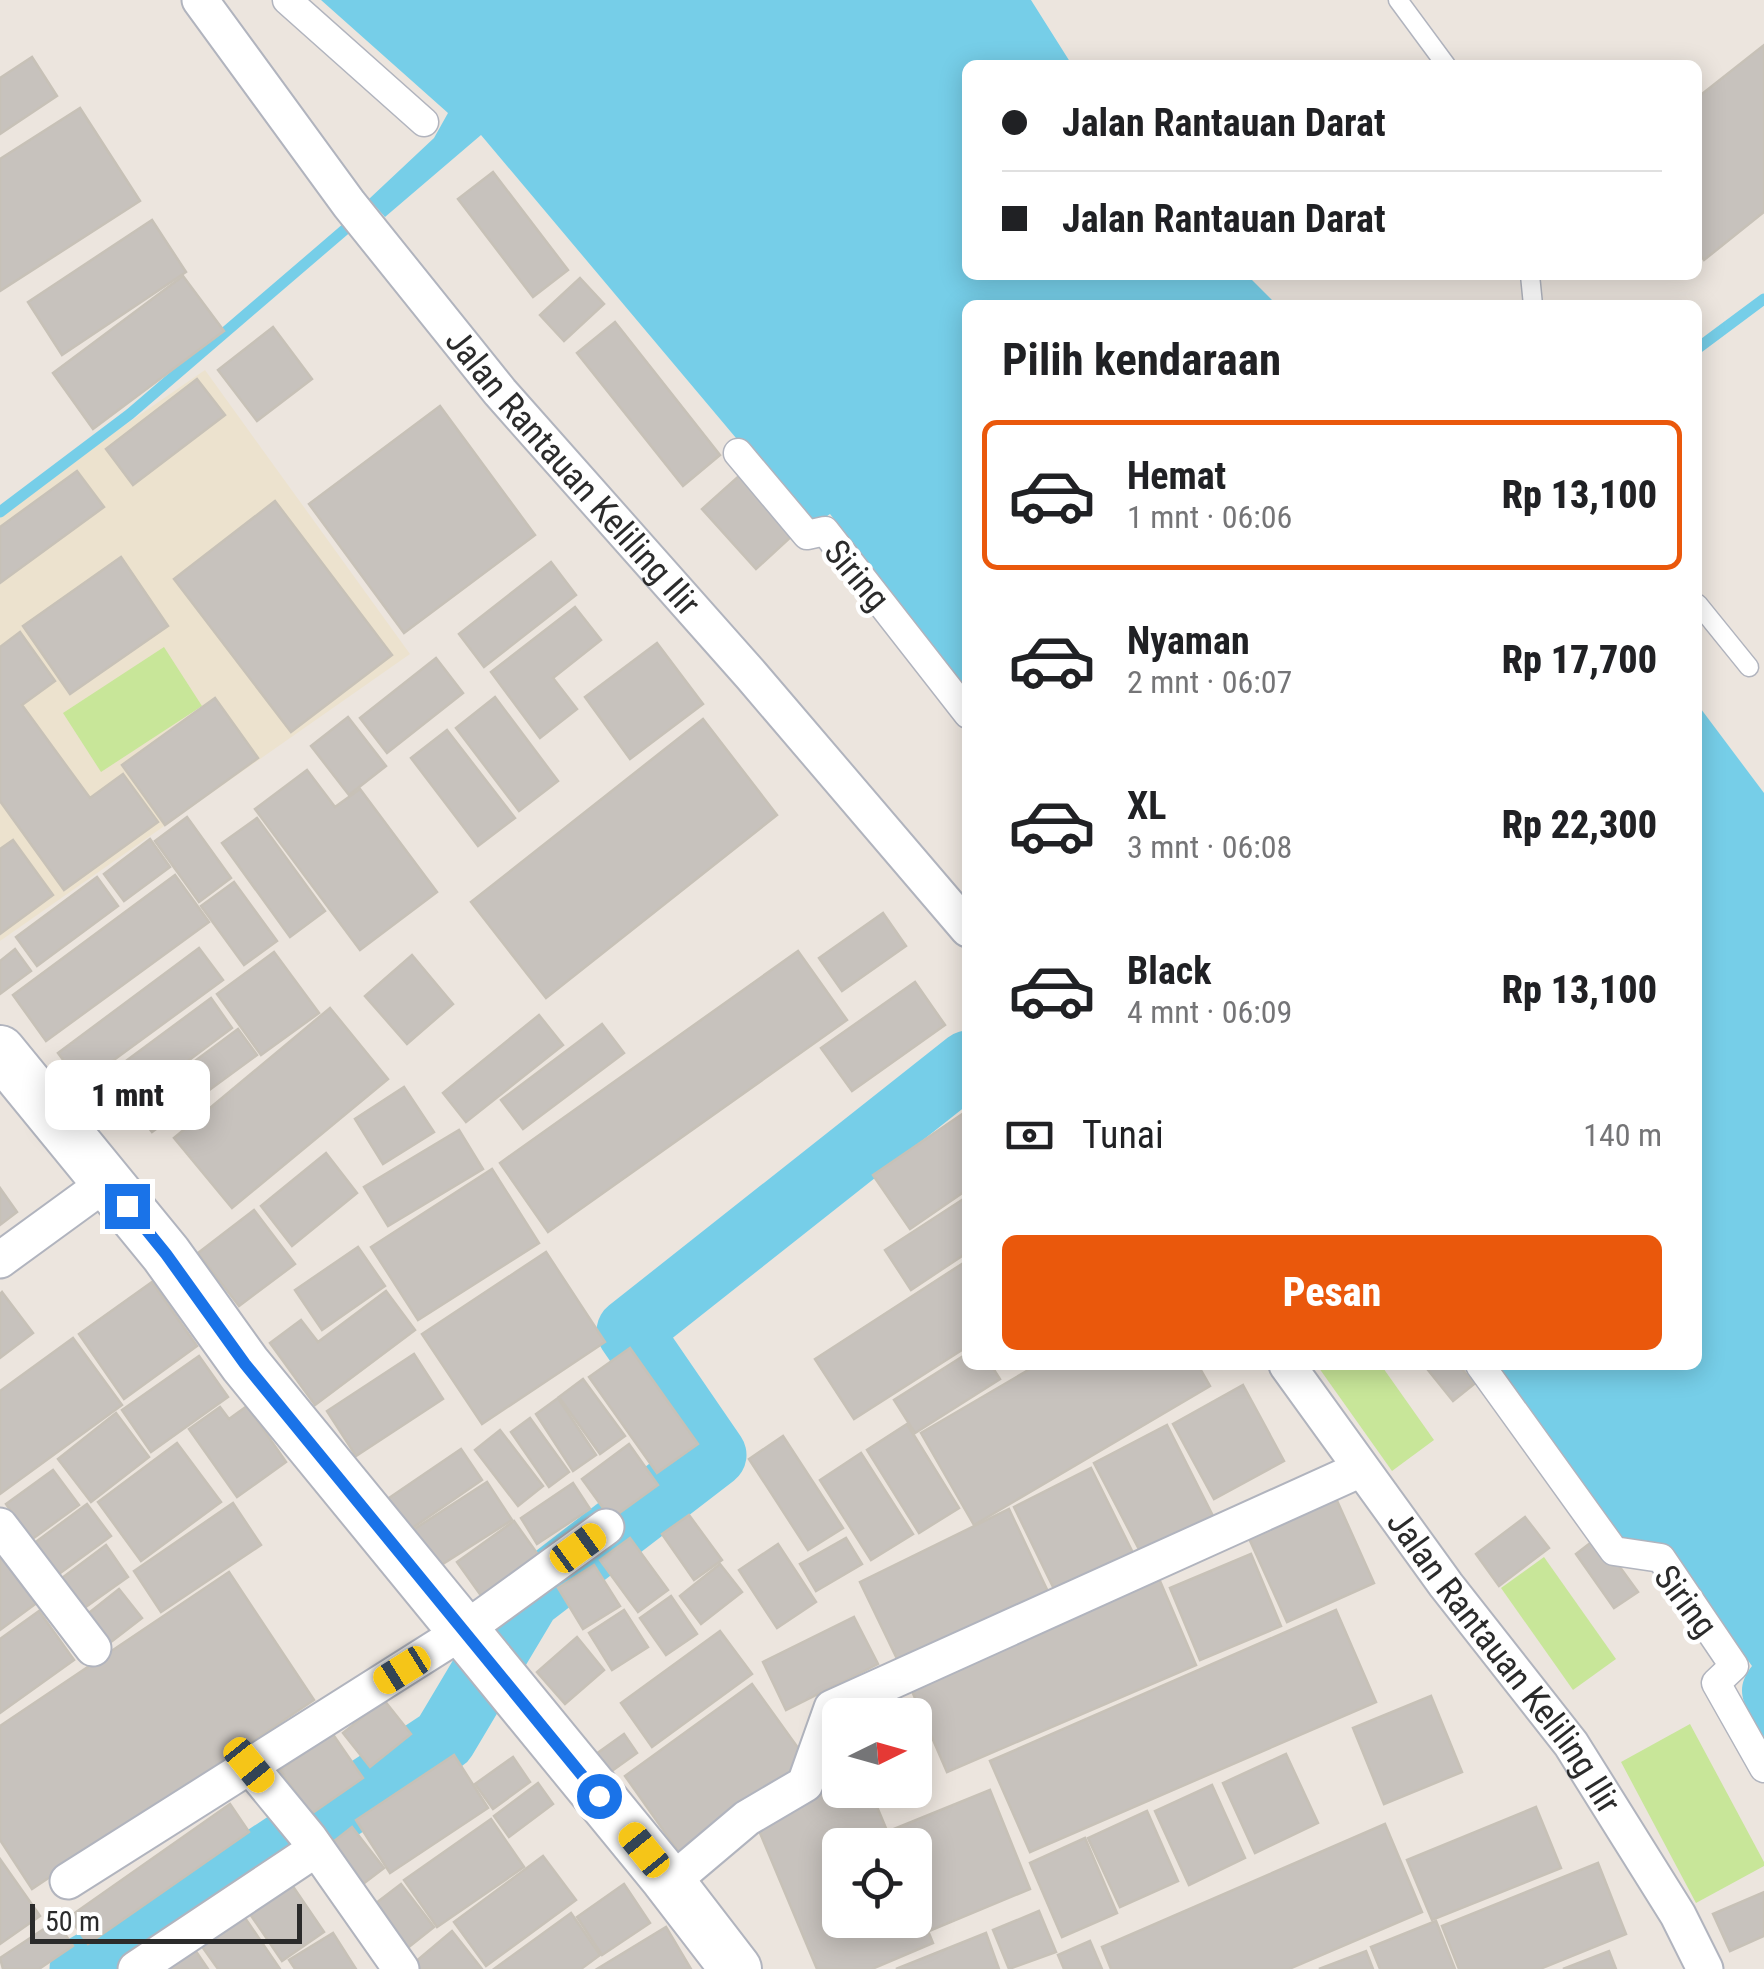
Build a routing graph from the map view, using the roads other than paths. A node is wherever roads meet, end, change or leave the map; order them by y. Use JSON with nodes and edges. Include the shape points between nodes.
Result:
{"nodes":[{"id":1,"x":200,"y":0,"type":"edge"},
{"id":2,"x":286,"y":0,"type":"edge"},
{"id":3,"x":1398,"y":0,"type":"edge"},
{"id":4,"x":1442,"y":60,"type":"edge"},
{"id":5,"x":424,"y":122,"type":"dead end"},
{"id":6,"x":738,"y":453,"type":"dead end"},
{"id":7,"x":1702,"y":609,"type":"edge"},
{"id":8,"x":1749,"y":666,"type":"dead end"},
{"id":9,"x":962,"y":706,"type":"edge"},
{"id":10,"x":962,"y":922,"type":"edge"},
{"id":11,"x":0,"y":1051,"type":"edge"},
{"id":12,"x":107,"y":1182,"type":"junction"},
{"id":13,"x":0,"y":1260,"type":"edge"},
{"id":14,"x":1291,"y":1370,"type":"edge"},
{"id":15,"x":1484,"y":1370,"type":"edge"},
{"id":16,"x":1361,"y":1469,"type":"junction"},
{"id":17,"x":0,"y":1526,"type":"edge"},
{"id":18,"x":606,"y":1526,"type":"dead end"},
{"id":19,"x":469,"y":1638,"type":"junction"},
{"id":20,"x":93,"y":1648,"type":"dead end"},
{"id":21,"x":249,"y":1765,"type":"junction"},
{"id":22,"x":1764,"y":1768,"type":"edge"},
{"id":23,"x":313,"y":1844,"type":"junction"},
{"id":24,"x":68,"y":1881,"type":"dead end"},
{"id":25,"x":670,"y":1883,"type":"junction"},
{"id":26,"x":136,"y":1969,"type":"edge"},
{"id":27,"x":401,"y":1969,"type":"edge"},
{"id":28,"x":736,"y":1969,"type":"edge"},
{"id":29,"x":1705,"y":1969,"type":"edge"}],
"edges":[{"from":1,"to":10,"type":"street","name":"Jalan Rantauan Keliling Ilir","via":[[349,204],[500,392]]},
{"from":2,"to":5,"type":"street"},
{"from":3,"to":4,"type":"lane"},
{"from":6,"to":9,"type":"street","name":"Siring","via":[[806,536],[825,531]]},
{"from":7,"to":8,"type":"lane"},
{"from":11,"to":12,"type":"main road"},
{"from":12,"to":13,"type":"street"},
{"from":12,"to":19,"type":"main road","via":[[245,1364]]},
{"from":14,"to":16,"type":"street","name":"Jalan Rantauan Keliling Ilir"},
{"from":15,"to":22,"type":"street","name":"Siring","via":[[1614,1551],[1661,1558],[1734,1666],[1716,1682]]},
{"from":16,"to":25,"type":"street","via":[[832,1708],[805,1784],[747,1818]]},
{"from":16,"to":29,"type":"street","name":"Jalan Rantauan Keliling Ilir","via":[[1571,1744]]},
{"from":17,"to":20,"type":"street"},
{"from":18,"to":19,"type":"street"},
{"from":19,"to":21,"type":"street"},
{"from":19,"to":25,"type":"main road"},
{"from":21,"to":23,"type":"street"},
{"from":21,"to":24,"type":"street"},
{"from":23,"to":26,"type":"street"},
{"from":23,"to":27,"type":"street"},
{"from":25,"to":28,"type":"main road"}]}
